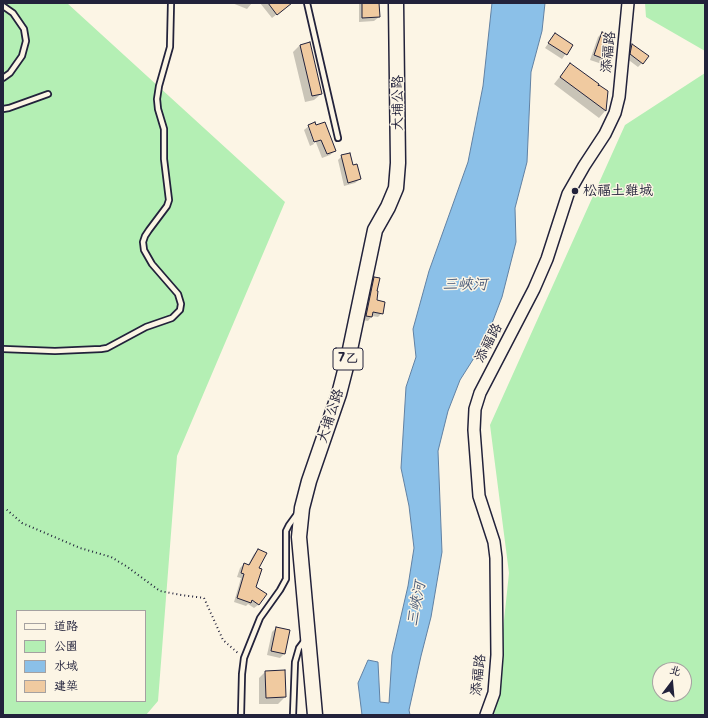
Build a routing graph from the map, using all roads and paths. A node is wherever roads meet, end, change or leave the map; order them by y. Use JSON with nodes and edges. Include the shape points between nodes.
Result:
{"nodes":[{"id":1,"x":171,"y":3,"type":"edge"},
{"id":2,"x":307,"y":3,"type":"edge"},
{"id":3,"x":396,"y":3,"type":"edge"},
{"id":4,"x":628,"y":3,"type":"edge"},
{"id":5,"x":3,"y":6,"type":"edge"},
{"id":6,"x":3,"y":78,"type":"edge"},
{"id":7,"x":48,"y":94,"type":"dead end"},
{"id":8,"x":3,"y":109,"type":"edge"},
{"id":9,"x":338,"y":138,"type":"dead end"},
{"id":10,"x":3,"y":349,"type":"edge"},
{"id":11,"x":302,"y":508,"type":"junction"},
{"id":12,"x":3,"y":509,"type":"edge"},
{"id":13,"x":308,"y":637,"type":"junction"},
{"id":14,"x":244,"y":658,"type":"junction"},
{"id":15,"x":241,"y":715,"type":"edge"},
{"id":16,"x":293,"y":715,"type":"edge"},
{"id":17,"x":315,"y":715,"type":"edge"},
{"id":18,"x":486,"y":715,"type":"edge"}],
"edges":[{"from":1,"to":10,"type":"lane","via":[[170,48],[157,99],[164,129],[164,159],[169,200],[143,242],[146,256],[178,294],[180,310],[172,318],[146,327],[107,348],[54,351]]},
{"from":2,"to":9,"type":"lane"},
{"from":3,"to":11,"type":"main road","name":"大埔公路","number":"7乙","via":[[396,188],[375,230],[339,394]]},
{"from":4,"to":18,"type":"street","name":"添福路","via":[[619,97],[615,113],[568,194],[547,259],[480,393],[475,409],[479,496],[494,542],[496,558],[497,655],[494,693]]},
{"from":5,"to":6,"type":"lane","via":[[13,13],[24,29],[26,41],[22,56],[10,73]]},
{"from":7,"to":8,"type":"lane"},
{"from":11,"to":13,"type":"main road","name":"大埔公路","number":"7乙","via":[[300,537]]},
{"from":11,"to":14,"type":"lane","via":[[286,531],[284,584],[260,618]]},
{"from":12,"to":14,"type":"path","via":[[22,523],[80,548],[111,557],[160,591],[204,598],[223,640]]},
{"from":13,"to":16,"type":"lane","via":[[297,654]]},
{"from":13,"to":17,"type":"main road","name":"大埔公路","number":"7乙"},
{"from":14,"to":15,"type":"lane"}]}
